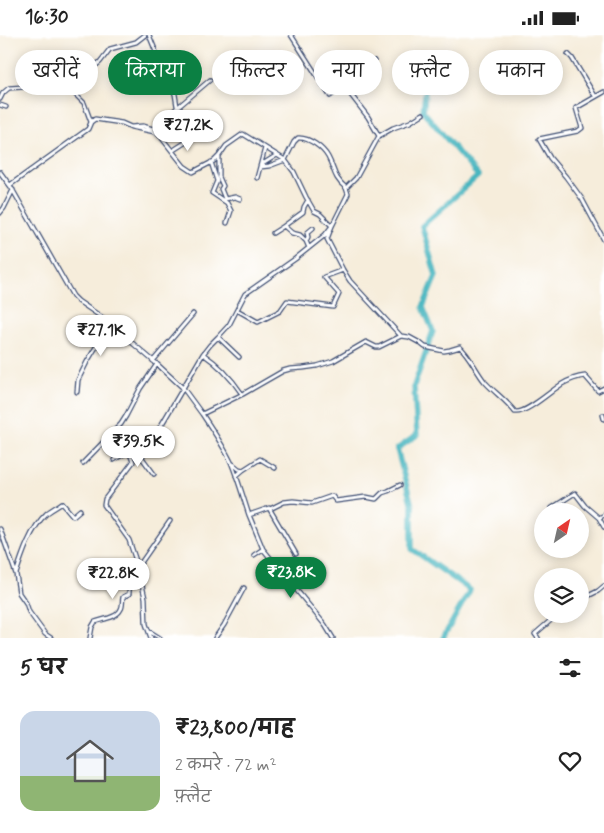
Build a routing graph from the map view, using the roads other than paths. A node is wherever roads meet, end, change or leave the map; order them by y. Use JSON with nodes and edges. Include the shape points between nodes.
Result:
{"nodes":[{"id":1,"x":147,"y":35,"type":"edge"},
{"id":2,"x":291,"y":35,"type":"edge"},
{"id":3,"x":155,"y":50,"type":"edge"},
{"id":4,"x":568,"y":54,"type":"dead end"},
{"id":5,"x":314,"y":71,"type":"edge"},
{"id":6,"x":210,"y":80,"type":"dead end"},
{"id":7,"x":15,"y":88,"type":"edge"},
{"id":8,"x":604,"y":92,"type":"edge"},
{"id":9,"x":175,"y":95,"type":"edge"},
{"id":10,"x":351,"y":95,"type":"edge"},
{"id":11,"x":595,"y":96,"type":"junction"},
{"id":12,"x":0,"y":99,"type":"edge"},
{"id":13,"x":0,"y":105,"type":"edge"},
{"id":14,"x":6,"y":107,"type":"dead end"},
{"id":15,"x":177,"y":107,"type":"junction"},
{"id":16,"x":423,"y":114,"type":"dead end"},
{"id":17,"x":91,"y":122,"type":"junction"},
{"id":18,"x":131,"y":127,"type":"junction"},
{"id":19,"x":379,"y":136,"type":"junction"},
{"id":20,"x":194,"y":137,"type":"dead end"},
{"id":21,"x":264,"y":147,"type":"junction"},
{"id":22,"x":172,"y":151,"type":"junction"},
{"id":23,"x":277,"y":155,"type":"junction"},
{"id":24,"x":219,"y":156,"type":"junction"},
{"id":25,"x":285,"y":160,"type":"junction"},
{"id":26,"x":211,"y":162,"type":"junction"},
{"id":27,"x":260,"y":167,"type":"junction"},
{"id":28,"x":0,"y":172,"type":"edge"},
{"id":29,"x":257,"y":178,"type":"dead end"},
{"id":30,"x":10,"y":185,"type":"junction"},
{"id":31,"x":346,"y":188,"type":"junction"},
{"id":32,"x":13,"y":190,"type":"junction"},
{"id":33,"x":240,"y":199,"type":"dead end"},
{"id":34,"x":308,"y":200,"type":"junction"},
{"id":35,"x":314,"y":211,"type":"junction"},
{"id":36,"x":0,"y":213,"type":"edge"},
{"id":37,"x":311,"y":215,"type":"dead end"},
{"id":38,"x":227,"y":223,"type":"dead end"},
{"id":39,"x":284,"y":226,"type":"junction"},
{"id":40,"x":332,"y":226,"type":"junction"},
{"id":41,"x":314,"y":228,"type":"dead end"},
{"id":42,"x":273,"y":233,"type":"dead end"},
{"id":43,"x":604,"y":240,"type":"edge"},
{"id":44,"x":306,"y":241,"type":"junction"},
{"id":45,"x":309,"y":248,"type":"junction"},
{"id":46,"x":343,"y":270,"type":"junction"},
{"id":47,"x":236,"y":310,"type":"junction"},
{"id":48,"x":193,"y":314,"type":"dead end"},
{"id":49,"x":103,"y":318,"type":"junction"},
{"id":50,"x":401,"y":336,"type":"junction"},
{"id":51,"x":218,"y":337,"type":"junction"},
{"id":52,"x":204,"y":354,"type":"junction"},
{"id":53,"x":239,"y":357,"type":"dead end"},
{"id":54,"x":153,"y":361,"type":"junction"},
{"id":55,"x":157,"y":364,"type":"junction"},
{"id":56,"x":183,"y":388,"type":"junction"},
{"id":57,"x":604,"y":388,"type":"edge"},
{"id":58,"x":77,"y":392,"type":"dead end"},
{"id":59,"x":242,"y":394,"type":"junction"},
{"id":60,"x":202,"y":414,"type":"junction"},
{"id":61,"x":159,"y":429,"type":"junction"},
{"id":62,"x":173,"y":439,"type":"dead end"},
{"id":63,"x":129,"y":451,"type":"junction"},
{"id":64,"x":137,"y":451,"type":"junction"},
{"id":65,"x":114,"y":460,"type":"dead end"},
{"id":66,"x":84,"y":463,"type":"dead end"},
{"id":67,"x":231,"y":463,"type":"junction"},
{"id":68,"x":275,"y":468,"type":"dead end"},
{"id":69,"x":243,"y":470,"type":"junction"},
{"id":70,"x":154,"y":474,"type":"dead end"},
{"id":71,"x":236,"y":476,"type":"junction"},
{"id":72,"x":400,"y":485,"type":"dead end"},
{"id":73,"x":559,"y":503,"type":"edge"},
{"id":74,"x":583,"y":503,"type":"edge"},
{"id":75,"x":270,"y":509,"type":"junction"},
{"id":76,"x":589,"y":509,"type":"edge"},
{"id":77,"x":80,"y":510,"type":"dead end"},
{"id":78,"x":249,"y":515,"type":"junction"},
{"id":79,"x":604,"y":515,"type":"edge"},
{"id":80,"x":599,"y":518,"type":"junction"},
{"id":81,"x":170,"y":521,"type":"dead end"},
{"id":82,"x":604,"y":527,"type":"edge"},
{"id":83,"x":0,"y":529,"type":"edge"},
{"id":84,"x":263,"y":549,"type":"junction"},
{"id":85,"x":296,"y":554,"type":"dead end"},
{"id":86,"x":254,"y":555,"type":"dead end"},
{"id":87,"x":138,"y":567,"type":"junction"},
{"id":88,"x":16,"y":574,"type":"junction"},
{"id":89,"x":604,"y":586,"type":"edge"},
{"id":90,"x":244,"y":588,"type":"dead end"},
{"id":91,"x":589,"y":596,"type":"edge"},
{"id":92,"x":548,"y":623,"type":"edge"},
{"id":93,"x":150,"y":632,"type":"junction"},
{"id":94,"x":51,"y":638,"type":"edge"},
{"id":95,"x":90,"y":638,"type":"edge"},
{"id":96,"x":151,"y":638,"type":"edge"},
{"id":97,"x":160,"y":638,"type":"edge"},
{"id":98,"x":215,"y":638,"type":"edge"},
{"id":99,"x":333,"y":638,"type":"edge"},
{"id":100,"x":538,"y":638,"type":"edge"}],
"edges":[{"from":1,"to":3,"type":"street"},
{"from":1,"to":17,"type":"street","via":[[136,42],[110,49],[71,85],[84,103]]},
{"from":2,"to":5,"type":"street"},
{"from":4,"to":11,"type":"street"},
{"from":6,"to":15,"type":"street"},
{"from":7,"to":12,"type":"street","via":[[3,93]]},
{"from":8,"to":11,"type":"street"},
{"from":9,"to":15,"type":"street"},
{"from":10,"to":19,"type":"street"},
{"from":11,"to":43,"type":"street","via":[[576,108],[582,128],[539,139],[582,199]]},
{"from":13,"to":14,"type":"street"},
{"from":15,"to":18,"type":"street","via":[[153,129]]},
{"from":16,"to":19,"type":"street"},
{"from":17,"to":18,"type":"street","via":[[95,119]]},
{"from":17,"to":30,"type":"street","via":[[88,129]]},
{"from":18,"to":22,"type":"street","via":[[155,132]]},
{"from":19,"to":31,"type":"street","via":[[356,178]]},
{"from":20,"to":22,"type":"street"},
{"from":21,"to":23,"type":"street"},
{"from":21,"to":24,"type":"street","via":[[243,134],[226,146]]},
{"from":21,"to":27,"type":"street"},
{"from":22,"to":26,"type":"street","via":[[184,167],[193,172]]},
{"from":23,"to":25,"type":"street"},
{"from":23,"to":27,"type":"street"},
{"from":24,"to":26,"type":"street"},
{"from":24,"to":33,"type":"street","via":[[219,177],[225,199]]},
{"from":25,"to":27,"type":"street"},
{"from":25,"to":31,"type":"street","via":[[294,142],[303,137],[316,144],[327,156],[334,174]]},
{"from":25,"to":34,"type":"street"},
{"from":26,"to":38,"type":"street","via":[[217,181],[212,193],[227,203],[231,211]]},
{"from":27,"to":29,"type":"street"},
{"from":28,"to":30,"type":"street"},
{"from":30,"to":32,"type":"street"},
{"from":31,"to":40,"type":"street","via":[[348,194]]},
{"from":32,"to":36,"type":"street"},
{"from":32,"to":49,"type":"street","via":[[74,297]]},
{"from":34,"to":35,"type":"street"},
{"from":34,"to":39,"type":"street","via":[[303,212]]},
{"from":35,"to":37,"type":"street"},
{"from":35,"to":40,"type":"street"},
{"from":39,"to":42,"type":"street"},
{"from":39,"to":44,"type":"street"},
{"from":40,"to":45,"type":"street"},
{"from":40,"to":46,"type":"street","via":[[327,239]]},
{"from":41,"to":44,"type":"street","via":[[307,233]]},
{"from":44,"to":45,"type":"street"},
{"from":45,"to":47,"type":"street","via":[[245,294]]},
{"from":46,"to":47,"type":"street","via":[[324,277],[339,294],[333,307],[287,301],[280,311],[258,322]]},
{"from":46,"to":50,"type":"street"},
{"from":47,"to":51,"type":"street"},
{"from":48,"to":54,"type":"street"},
{"from":49,"to":54,"type":"street"},
{"from":49,"to":58,"type":"street","via":[[99,342],[78,380]]},
{"from":50,"to":57,"type":"street","via":[[444,351],[460,347],[484,381],[504,398],[515,413],[526,410],[562,384],[580,377],[585,376],[598,391]]},
{"from":50,"to":59,"type":"street","via":[[379,347],[366,342],[360,344],[344,355],[317,366],[283,371]]},
{"from":51,"to":52,"type":"street"},
{"from":51,"to":53,"type":"street"},
{"from":52,"to":56,"type":"street"},
{"from":52,"to":59,"type":"street"},
{"from":54,"to":55,"type":"street"},
{"from":55,"to":56,"type":"street"},
{"from":55,"to":66,"type":"street","via":[[121,424]]},
{"from":56,"to":60,"type":"street"},
{"from":56,"to":61,"type":"street"},
{"from":59,"to":60,"type":"street"},
{"from":60,"to":67,"type":"street"},
{"from":61,"to":62,"type":"street"},
{"from":61,"to":64,"type":"street"},
{"from":63,"to":64,"type":"street"},
{"from":63,"to":65,"type":"street"},
{"from":63,"to":87,"type":"street","via":[[133,462],[105,499],[104,505],[130,540]]},
{"from":64,"to":70,"type":"street"},
{"from":67,"to":69,"type":"street"},
{"from":67,"to":71,"type":"street"},
{"from":68,"to":69,"type":"street","via":[[260,459]]},
{"from":69,"to":71,"type":"street"},
{"from":71,"to":78,"type":"street"},
{"from":72,"to":75,"type":"street","via":[[376,499],[336,501],[332,496],[312,503],[284,502]]},
{"from":73,"to":74,"type":"street","via":[[575,493]]},
{"from":75,"to":78,"type":"street"},
{"from":75,"to":85,"type":"street"},
{"from":76,"to":80,"type":"street"},
{"from":77,"to":88,"type":"street","via":[[73,516],[62,503],[47,513],[36,527]]},
{"from":78,"to":84,"type":"street"},
{"from":79,"to":80,"type":"street"},
{"from":80,"to":82,"type":"street"},
{"from":81,"to":87,"type":"street"},
{"from":83,"to":88,"type":"street"},
{"from":84,"to":86,"type":"street"},
{"from":84,"to":99,"type":"street"},
{"from":87,"to":93,"type":"street"},
{"from":87,"to":95,"type":"street","via":[[134,567],[130,574],[129,594],[123,597],[120,611],[95,623]]},
{"from":88,"to":94,"type":"street","via":[[19,593],[29,612]]},
{"from":89,"to":91,"type":"street"},
{"from":90,"to":98,"type":"street"},
{"from":92,"to":100,"type":"street","via":[[535,634]]},
{"from":93,"to":96,"type":"street"},
{"from":93,"to":97,"type":"street"}]}
